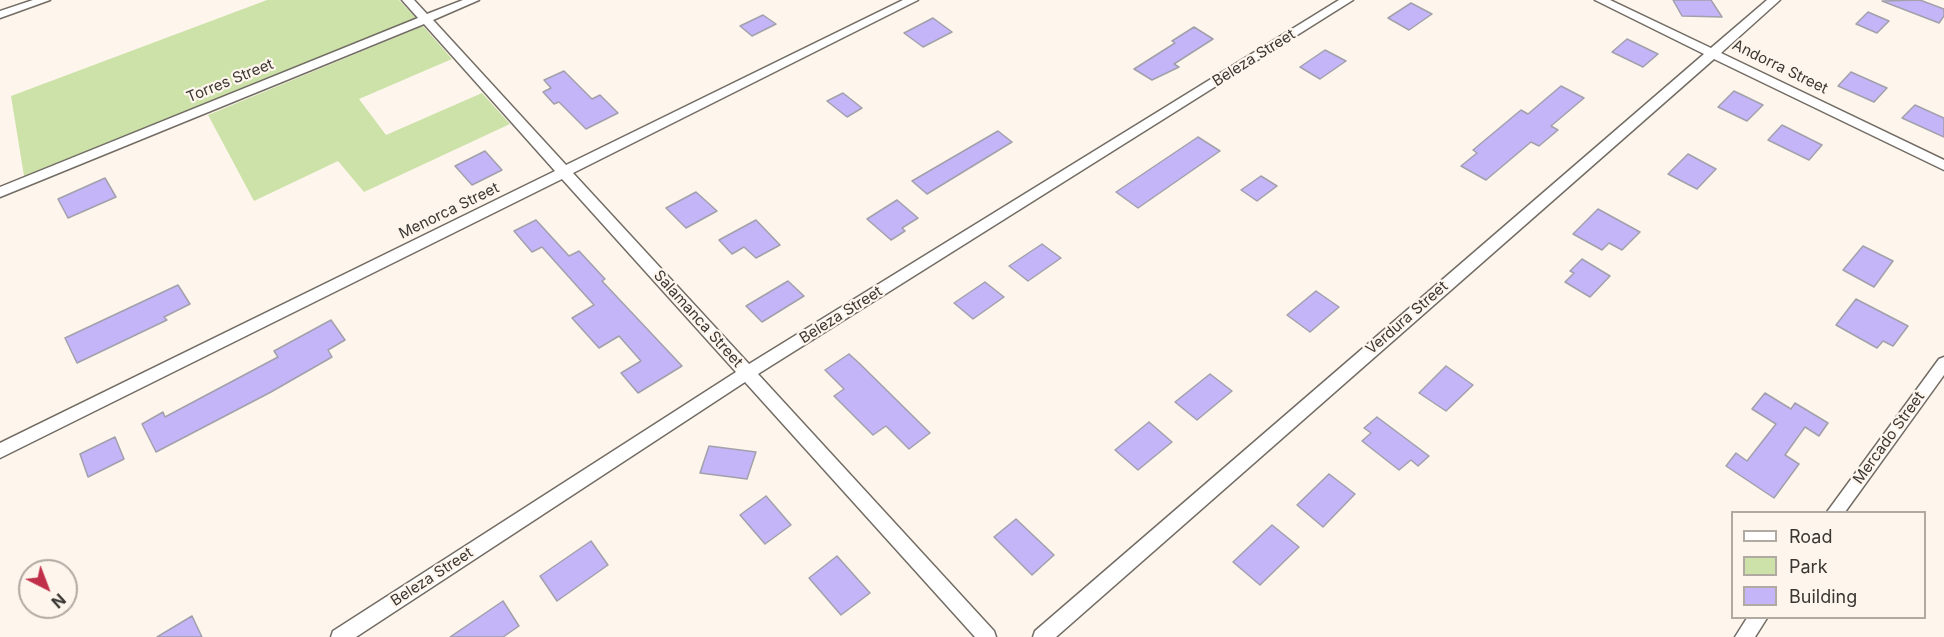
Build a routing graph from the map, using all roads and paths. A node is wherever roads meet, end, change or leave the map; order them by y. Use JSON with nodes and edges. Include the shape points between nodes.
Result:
{"nodes":[{"id":1,"x":44,"y":0,"type":"edge"},
{"id":2,"x":408,"y":0,"type":"edge"},
{"id":3,"x":473,"y":0,"type":"edge"},
{"id":4,"x":912,"y":0,"type":"edge"},
{"id":5,"x":1347,"y":0,"type":"edge"},
{"id":6,"x":1601,"y":0,"type":"edge"},
{"id":7,"x":1774,"y":0,"type":"edge"},
{"id":8,"x":0,"y":15,"type":"edge"},
{"id":9,"x":426,"y":19,"type":"junction"},
{"id":10,"x":1712,"y":52,"type":"junction"},
{"id":11,"x":1944,"y":165,"type":"edge"},
{"id":12,"x":565,"y":173,"type":"junction"},
{"id":13,"x":0,"y":192,"type":"edge"},
{"id":14,"x":1944,"y":363,"type":"edge"},
{"id":15,"x":747,"y":373,"type":"junction"},
{"id":16,"x":0,"y":451,"type":"edge"},
{"id":17,"x":1836,"y":511,"type":"edge"},
{"id":18,"x":1757,"y":619,"type":"edge"},
{"id":19,"x":340,"y":637,"type":"edge"},
{"id":20,"x":987,"y":637,"type":"edge"},
{"id":21,"x":1041,"y":637,"type":"edge"},
{"id":22,"x":1744,"y":637,"type":"edge"}],
"edges":[{"from":1,"to":8,"type":"street"},
{"from":2,"to":9,"type":"street","name":"Salamanca Street"},
{"from":3,"to":9,"type":"street","name":"Torres Street"},
{"from":4,"to":12,"type":"street","name":"Menorca Street"},
{"from":5,"to":15,"type":"street","name":"Beleza Street"},
{"from":6,"to":10,"type":"street","name":"Andorra Street"},
{"from":7,"to":10,"type":"street","name":"Verdura Street"},
{"from":9,"to":12,"type":"street","name":"Salamanca Street"},
{"from":9,"to":13,"type":"street","name":"Torres Street"},
{"from":10,"to":11,"type":"street","name":"Andorra Street"},
{"from":10,"to":21,"type":"street","name":"Verdura Street"},
{"from":12,"to":15,"type":"street","name":"Salamanca Street"},
{"from":12,"to":16,"type":"street","name":"Menorca Street"},
{"from":14,"to":17,"type":"street","name":"Mercado Street"},
{"from":15,"to":19,"type":"street","name":"Beleza Street"},
{"from":15,"to":20,"type":"street","name":"Salamanca Street"},
{"from":18,"to":22,"type":"street"}]}
